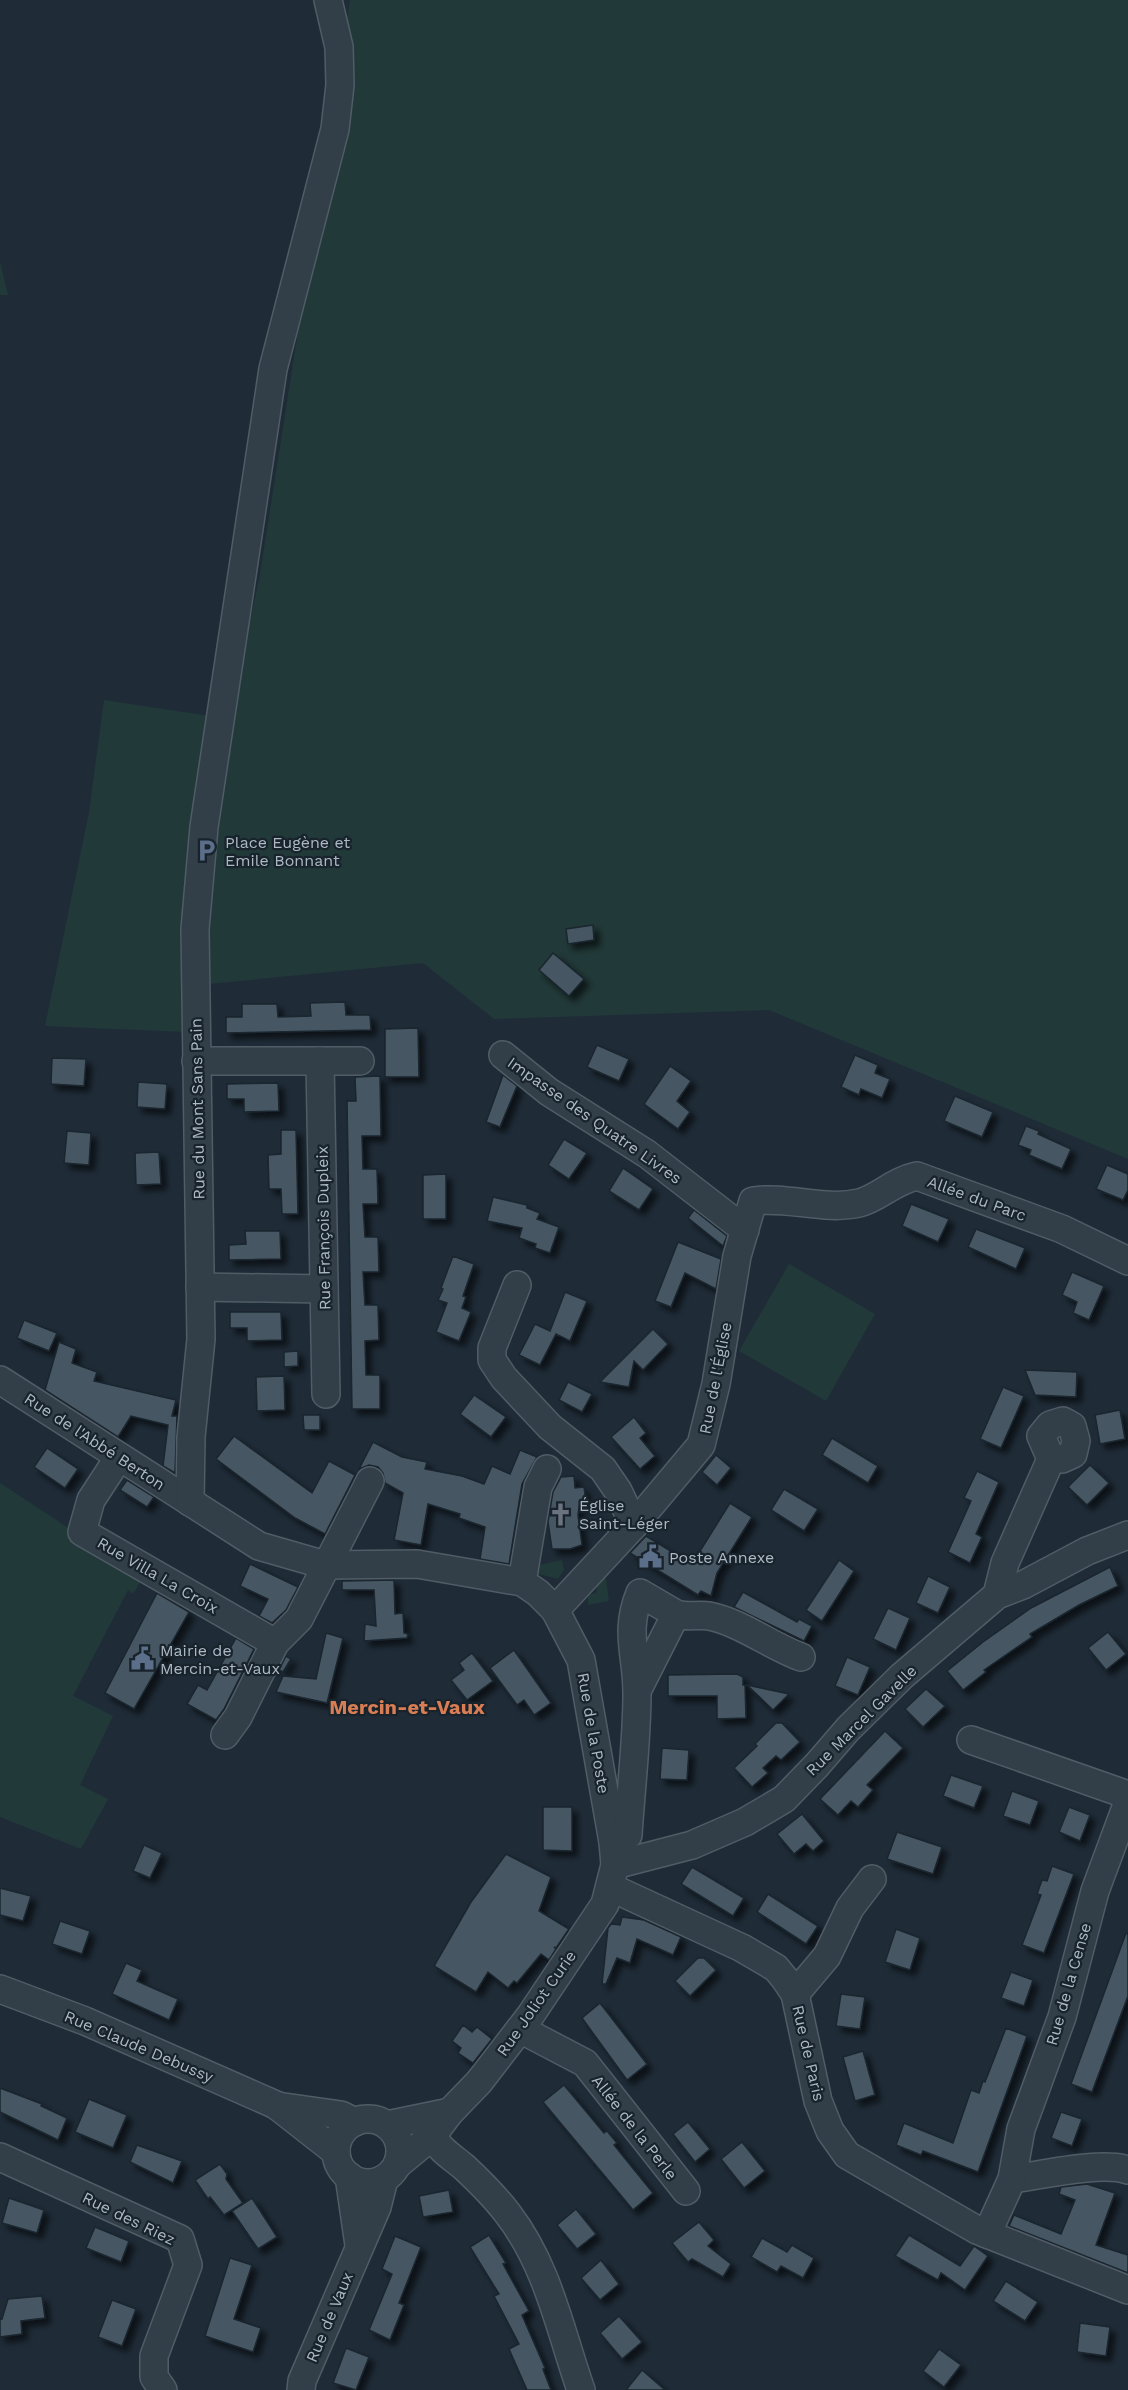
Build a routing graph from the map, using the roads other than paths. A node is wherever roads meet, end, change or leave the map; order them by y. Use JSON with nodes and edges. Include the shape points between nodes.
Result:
{"nodes":[{"id":1,"x":328,"y":0,"type":"edge"},
{"id":2,"x":503,"y":1055,"type":"dead end"},
{"id":3,"x":196,"y":1061,"type":"junction"},
{"id":4,"x":320,"y":1061,"type":"junction"},
{"id":5,"x":360,"y":1061,"type":"dead end"},
{"id":6,"x":753,"y":1201,"type":"joint"},
{"id":7,"x":745,"y":1230,"type":"junction"},
{"id":8,"x":1128,"y":1261,"type":"edge"},
{"id":9,"x":516,"y":1285,"type":"dead end"},
{"id":10,"x":200,"y":1287,"type":"junction"},
{"id":11,"x":324,"y":1288,"type":"junction"},
{"id":12,"x":0,"y":1380,"type":"edge"},
{"id":13,"x":326,"y":1394,"type":"dead end"},
{"id":14,"x":119,"y":1457,"type":"junction"},
{"id":15,"x":1051,"y":1460,"type":"dead end"},
{"id":16,"x":547,"y":1469,"type":"dead end"},
{"id":17,"x":370,"y":1481,"type":"dead end"},
{"id":18,"x":190,"y":1503,"type":"junction"},
{"id":19,"x":634,"y":1525,"type":"junction"},
{"id":20,"x":1128,"y":1536,"type":"edge"},
{"id":21,"x":325,"y":1565,"type":"junction"},
{"id":22,"x":522,"y":1582,"type":"junction"},
{"id":23,"x":997,"y":1595,"type":"junction"},
{"id":24,"x":555,"y":1610,"type":"junction"},
{"id":25,"x":676,"y":1614,"type":"junction"},
{"id":26,"x":275,"y":1643,"type":"junction"},
{"id":27,"x":801,"y":1657,"type":"dead end"},
{"id":28,"x":637,"y":1691,"type":"junction"},
{"id":29,"x":225,"y":1735,"type":"dead end"},
{"id":30,"x":971,"y":1740,"type":"dead end"},
{"id":31,"x":1128,"y":1795,"type":"edge"},
{"id":32,"x":1128,"y":1802,"type":"edge"},
{"id":33,"x":612,"y":1865,"type":"junction"},
{"id":34,"x":872,"y":1879,"type":"dead end"},
{"id":35,"x":0,"y":1989,"type":"edge"},
{"id":36,"x":795,"y":1994,"type":"junction"},
{"id":37,"x":520,"y":2029,"type":"junction"},
{"id":38,"x":276,"y":2106,"type":"junction"},
{"id":39,"x":450,"y":2112,"type":"junction"},
{"id":40,"x":355,"y":2122,"type":"junction"},
{"id":41,"x":387,"y":2125,"type":"junction"},
{"id":42,"x":432,"y":2136,"type":"junction"},
{"id":43,"x":336,"y":2152,"type":"junction"},
{"id":44,"x":0,"y":2157,"type":"edge"},
{"id":45,"x":1128,"y":2170,"type":"edge"},
{"id":46,"x":390,"y":2172,"type":"junction"},
{"id":47,"x":349,"y":2176,"type":"junction"},
{"id":48,"x":1012,"y":2179,"type":"junction"},
{"id":49,"x":686,"y":2191,"type":"dead end"},
{"id":50,"x":987,"y":2234,"type":"junction"},
{"id":51,"x":359,"y":2245,"type":"junction"},
{"id":52,"x":1128,"y":2290,"type":"edge"},
{"id":53,"x":163,"y":2390,"type":"edge"},
{"id":54,"x":301,"y":2390,"type":"edge"},
{"id":55,"x":581,"y":2390,"type":"edge"}],
"edges":[{"from":1,"to":3,"type":"street","name":"Rue du Mont Sans Pain","via":[[339,47],[335,129],[273,369],[204,827],[195,928]]},
{"from":2,"to":7,"type":"street","name":"Impasse des Quatre Livres","via":[[549,1092],[647,1154]]},
{"from":3,"to":4,"type":"street"},
{"from":3,"to":10,"type":"street","name":"Rue du Mont Sans Pain"},
{"from":4,"to":5,"type":"street"},
{"from":4,"to":11,"type":"street","name":"Rue François Dupleix"},
{"from":6,"to":7,"type":"street","name":"Rue de l'Église"},
{"from":6,"to":8,"type":"street","name":"Allée du Parc","via":[[861,1203],[903,1179],[917,1176],[1062,1229]]},
{"from":7,"to":19,"type":"street","name":"Rue de l'Église","via":[[701,1445]]},
{"from":9,"to":19,"type":"street","via":[[492,1348],[492,1360],[549,1427],[603,1469]]},
{"from":10,"to":11,"type":"street"},
{"from":10,"to":18,"type":"street","name":"Rue du Mont Sans Pain","via":[[201,1339],[191,1437]]},
{"from":11,"to":13,"type":"street","name":"Rue François Dupleix"},
{"from":12,"to":14,"type":"street","name":"Rue de l'Abbé Berton"},
{"from":14,"to":18,"type":"street","name":"Rue de l'Abbé Berton"},
{"from":14,"to":26,"type":"street","name":"Rue Villa La Croix","via":[[91,1500],[82,1532]]},
{"from":15,"to":23,"type":"street","via":[[1005,1563]]},
{"from":16,"to":22,"type":"street","via":[[538,1486]]},
{"from":17,"to":21,"type":"street"},
{"from":18,"to":21,"type":"street","name":"Rue de la Poste","via":[[260,1546]]},
{"from":19,"to":24,"type":"street","name":"Rue de l'Église"},
{"from":20,"to":23,"type":"street","name":"Rue Marcel Gavelle","via":[[1087,1551]]},
{"from":21,"to":22,"type":"street","name":"Rue de la Poste","via":[[417,1564]]},
{"from":21,"to":26,"type":"street","via":[[299,1619]]},
{"from":22,"to":24,"type":"street","name":"Rue de la Poste"},
{"from":23,"to":33,"type":"street","name":"Rue Marcel Gavelle","via":[[902,1676],[784,1799],[745,1822],[692,1845]]},
{"from":24,"to":33,"type":"street","name":"Rue de la Poste","via":[[581,1660]]},
{"from":25,"to":27,"type":"street","via":[[708,1616]]},
{"from":25,"to":28,"type":"street"},
{"from":25,"to":28,"type":"street","via":[[640,1593],[630,1630]]},
{"from":26,"to":29,"type":"street"},
{"from":28,"to":33,"type":"street","name":"Rue Joliot Curie","via":[[628,1835]]},
{"from":30,"to":31,"type":"street"},
{"from":32,"to":48,"type":"street","name":"Rue de la Cense","via":[[1095,1891],[1062,2017],[1021,2129]]},
{"from":33,"to":36,"type":"street","name":"Rue de Paris","via":[[765,1961]]},
{"from":33,"to":37,"type":"street","name":"Rue Joliot Curie","via":[[605,1904]]},
{"from":34,"to":36,"type":"street","via":[[850,1908],[827,1956]]},
{"from":35,"to":38,"type":"street","name":"Rue Claude Debussy","via":[[85,2021]]},
{"from":36,"to":50,"type":"street","name":"Rue de Paris","via":[[818,2101],[830,2131],[847,2155]]},
{"from":37,"to":39,"type":"street","name":"Rue Joliot Curie"},
{"from":37,"to":49,"type":"street","name":"Allée de la Perle","via":[[585,2063]]},
{"from":38,"to":40,"type":"street","via":[[341,2115]]},
{"from":38,"to":43,"type":"street"},
{"from":39,"to":41,"type":"street"},
{"from":39,"to":42,"type":"street","name":"Rue Joliot Curie"},
{"from":40,"to":41,"type":"street","via":[[371,2119]]},
{"from":40,"to":43,"type":"street","via":[[341,2134]]},
{"from":41,"to":46,"type":"street","via":[[399,2143],[400,2154]]},
{"from":42,"to":46,"type":"street","name":"Rue Joliot Curie"},
{"from":42,"to":55,"type":"street","via":[[508,2213],[532,2251],[551,2294]]},
{"from":43,"to":47,"type":"street","via":[[342,2170]]},
{"from":44,"to":53,"type":"street","name":"Rue des Riez","via":[[180,2239],[189,2265],[154,2356],[154,2377]]},
{"from":45,"to":48,"type":"street","via":[[1096,2167]]},
{"from":46,"to":47,"type":"street","via":[[366,2183]]},
{"from":46,"to":51,"type":"street","name":"Rue de Vaux"},
{"from":47,"to":51,"type":"street"},
{"from":48,"to":50,"type":"street","name":"Rue de la Cense"},
{"from":50,"to":52,"type":"street","name":"Rue de Paris"},
{"from":51,"to":54,"type":"street","name":"Rue de Vaux"}]}
